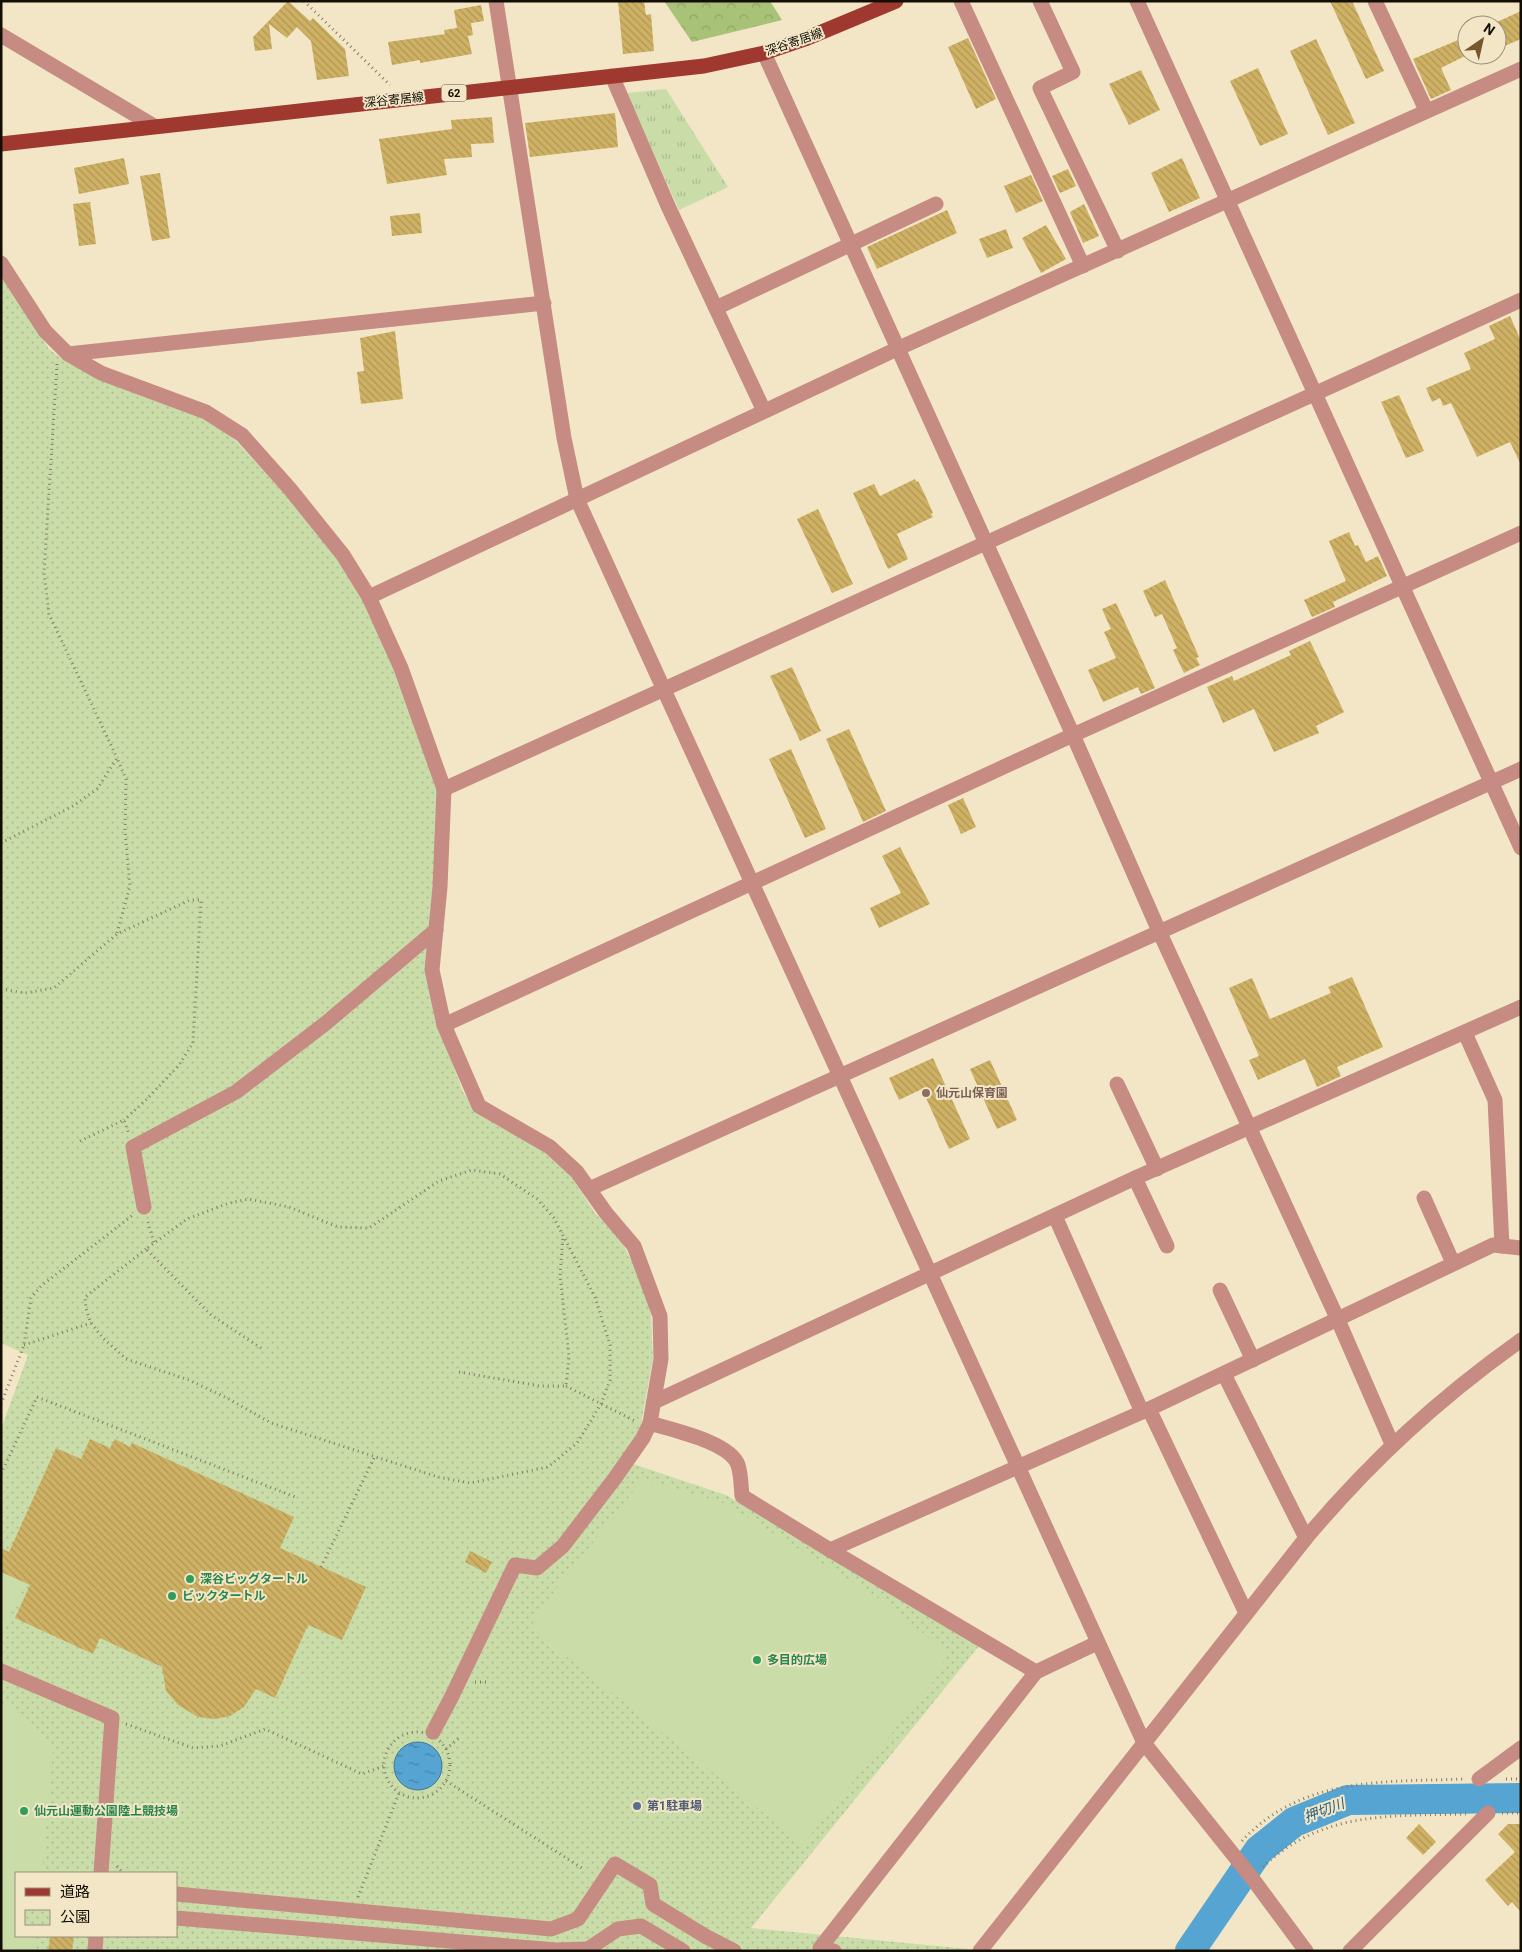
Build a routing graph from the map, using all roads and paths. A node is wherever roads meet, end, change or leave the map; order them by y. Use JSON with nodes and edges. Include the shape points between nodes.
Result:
{"nodes":[{"id":1,"x":304,"y":1,"type":"edge"},
{"id":2,"x":496,"y":1,"type":"edge"},
{"id":3,"x":896,"y":1,"type":"edge"},
{"id":4,"x":961,"y":1,"type":"edge"},
{"id":5,"x":1040,"y":1,"type":"edge"},
{"id":6,"x":1137,"y":1,"type":"edge"},
{"id":7,"x":1375,"y":1,"type":"edge"},
{"id":8,"x":1,"y":35,"type":"edge"},
{"id":9,"x":764,"y":53,"type":"junction"},
{"id":10,"x":1521,"y":69,"type":"edge"},
{"id":11,"x":612,"y":76,"type":"junction"},
{"id":12,"x":508,"y":87,"type":"junction"},
{"id":13,"x":404,"y":99,"type":"junction"},
{"id":14,"x":1426,"y":110,"type":"junction"},
{"id":15,"x":154,"y":126,"type":"junction"},
{"id":16,"x":1,"y":144,"type":"edge"},
{"id":17,"x":1228,"y":201,"type":"junction"},
{"id":18,"x":936,"y":204,"type":"dead end"},
{"id":19,"x":852,"y":244,"type":"junction"},
{"id":20,"x":1118,"y":251,"type":"junction"},
{"id":21,"x":1,"y":263,"type":"edge"},
{"id":22,"x":1082,"y":266,"type":"junction"},
{"id":23,"x":1521,"y":300,"type":"edge"},
{"id":24,"x":544,"y":303,"type":"junction"},
{"id":25,"x":716,"y":308,"type":"junction"},
{"id":26,"x":899,"y":348,"type":"junction"},
{"id":27,"x":63,"y":350,"type":"junction"},
{"id":28,"x":1314,"y":393,"type":"junction"},
{"id":29,"x":764,"y":411,"type":"junction"},
{"id":30,"x":577,"y":499,"type":"junction"},
{"id":31,"x":1521,"y":534,"type":"edge"},
{"id":32,"x":985,"y":542,"type":"junction"},
{"id":33,"x":1403,"y":587,"type":"junction"},
{"id":34,"x":369,"y":597,"type":"junction"},
{"id":35,"x":664,"y":690,"type":"junction"},
{"id":36,"x":1074,"y":735,"type":"junction"},
{"id":37,"x":117,"y":758,"type":"junction"},
{"id":38,"x":1521,"y":769,"type":"edge"},
{"id":39,"x":1490,"y":783,"type":"junction"},
{"id":40,"x":444,"y":789,"type":"junction"},
{"id":41,"x":1,"y":843,"type":"edge"},
{"id":42,"x":1521,"y":848,"type":"edge"},
{"id":43,"x":750,"y":883,"type":"junction"},
{"id":44,"x":436,"y":930,"type":"junction"},
{"id":45,"x":1159,"y":931,"type":"junction"},
{"id":46,"x":117,"y":934,"type":"junction"},
{"id":47,"x":1,"y":989,"type":"edge"},
{"id":48,"x":1521,"y":1007,"type":"edge"},
{"id":49,"x":444,"y":1025,"type":"junction"},
{"id":50,"x":1465,"y":1033,"type":"junction"},
{"id":51,"x":841,"y":1076,"type":"junction"},
{"id":52,"x":1117,"y":1084,"type":"dead end"},
{"id":53,"x":124,"y":1120,"type":"junction"},
{"id":54,"x":1250,"y":1126,"type":"junction"},
{"id":55,"x":80,"y":1141,"type":"dead end"},
{"id":56,"x":133,"y":1147,"type":"junction"},
{"id":57,"x":1157,"y":1169,"type":"junction"},
{"id":58,"x":1135,"y":1178,"type":"junction"},
{"id":59,"x":589,"y":1189,"type":"junction"},
{"id":60,"x":1424,"y":1198,"type":"dead end"},
{"id":61,"x":144,"y":1207,"type":"junction"},
{"id":62,"x":1055,"y":1216,"type":"junction"},
{"id":63,"x":563,"y":1234,"type":"junction"},
{"id":64,"x":154,"y":1243,"type":"junction"},
{"id":65,"x":1167,"y":1246,"type":"dead end"},
{"id":66,"x":1502,"y":1246,"type":"junction"},
{"id":67,"x":1521,"y":1248,"type":"edge"},
{"id":68,"x":146,"y":1249,"type":"junction"},
{"id":69,"x":1453,"y":1263,"type":"junction"},
{"id":70,"x":930,"y":1275,"type":"junction"},
{"id":71,"x":1220,"y":1290,"type":"dead end"},
{"id":72,"x":1338,"y":1320,"type":"junction"},
{"id":73,"x":91,"y":1323,"type":"junction"},
{"id":74,"x":1521,"y":1340,"type":"edge"},
{"id":75,"x":24,"y":1345,"type":"junction"},
{"id":76,"x":264,"y":1350,"type":"dead end"},
{"id":77,"x":1253,"y":1360,"type":"junction"},
{"id":78,"x":459,"y":1372,"type":"dead end"},
{"id":79,"x":1224,"y":1374,"type":"junction"},
{"id":80,"x":566,"y":1386,"type":"junction"},
{"id":81,"x":654,"y":1402,"type":"junction"},
{"id":82,"x":1,"y":1404,"type":"edge"},
{"id":83,"x":601,"y":1404,"type":"junction"},
{"id":84,"x":1145,"y":1410,"type":"junction"},
{"id":85,"x":649,"y":1426,"type":"junction"},
{"id":86,"x":1392,"y":1444,"type":"junction"},
{"id":87,"x":374,"y":1458,"type":"junction"},
{"id":88,"x":1016,"y":1467,"type":"junction"},
{"id":89,"x":1,"y":1474,"type":"edge"},
{"id":90,"x":298,"y":1498,"type":"dead end"},
{"id":91,"x":1306,"y":1538,"type":"junction"},
{"id":92,"x":830,"y":1550,"type":"junction"},
{"id":93,"x":321,"y":1567,"type":"dead end"},
{"id":94,"x":1246,"y":1613,"type":"junction"},
{"id":95,"x":1097,"y":1643,"type":"junction"},
{"id":96,"x":1,"y":1671,"type":"edge"},
{"id":97,"x":1036,"y":1672,"type":"junction"},
{"id":98,"x":112,"y":1718,"type":"junction"},
{"id":99,"x":432,"y":1732,"type":"dead end"},
{"id":100,"x":458,"y":1738,"type":"dead end"},
{"id":101,"x":1144,"y":1743,"type":"junction"},
{"id":102,"x":1521,"y":1748,"type":"edge"},
{"id":103,"x":446,"y":1749,"type":"junction"},
{"id":104,"x":384,"y":1766,"type":"junction"},
{"id":105,"x":1479,"y":1779,"type":"junction"},
{"id":106,"x":1521,"y":1779,"type":"edge"},
{"id":107,"x":446,"y":1781,"type":"junction"},
{"id":108,"x":399,"y":1793,"type":"junction"},
{"id":109,"x":1488,"y":1813,"type":"junction"},
{"id":110,"x":1521,"y":1813,"type":"edge"},
{"id":111,"x":1232,"y":1853,"type":"junction"},
{"id":112,"x":585,"y":1870,"type":"dead end"},
{"id":113,"x":100,"y":1872,"type":"edge"},
{"id":114,"x":1252,"y":1878,"type":"junction"},
{"id":115,"x":178,"y":1894,"type":"edge"},
{"id":116,"x":355,"y":1905,"type":"dead end"},
{"id":117,"x":178,"y":1918,"type":"edge"},
{"id":118,"x":96,"y":1937,"type":"edge"},
{"id":119,"x":95,"y":1951,"type":"edge"},
{"id":120,"x":683,"y":1951,"type":"edge"},
{"id":121,"x":734,"y":1951,"type":"edge"},
{"id":122,"x":834,"y":1951,"type":"edge"},
{"id":123,"x":980,"y":1951,"type":"edge"},
{"id":124,"x":1306,"y":1951,"type":"edge"},
{"id":125,"x":1350,"y":1951,"type":"edge"}],
"edges":[{"from":1,"to":13,"type":"path"},
{"from":2,"to":12,"type":"street"},
{"from":3,"to":9,"type":"main road","name":"深谷寄居線","number":"62","via":[[822,33]]},
{"from":4,"to":22,"type":"street"},
{"from":5,"to":20,"type":"street","via":[[1072,72],[1040,88]]},
{"from":6,"to":17,"type":"street"},
{"from":7,"to":14,"type":"street"},
{"from":8,"to":15,"type":"street"},
{"from":9,"to":11,"type":"main road","name":"深谷寄居線","number":"62","via":[[704,66]]},
{"from":9,"to":19,"type":"street"},
{"from":10,"to":14,"type":"street"},
{"from":11,"to":12,"type":"main road","name":"深谷寄居線","number":"62"},
{"from":11,"to":25,"type":"street"},
{"from":12,"to":13,"type":"main road","name":"深谷寄居線","number":"62"},
{"from":12,"to":24,"type":"street"},
{"from":13,"to":15,"type":"main road","name":"深谷寄居線","number":"62"},
{"from":14,"to":17,"type":"street"},
{"from":15,"to":16,"type":"main road","name":"深谷寄居線","number":"62"},
{"from":17,"to":20,"type":"street"},
{"from":17,"to":28,"type":"street"},
{"from":18,"to":19,"type":"street"},
{"from":19,"to":25,"type":"street"},
{"from":19,"to":26,"type":"street"},
{"from":20,"to":22,"type":"street"},
{"from":21,"to":27,"type":"street","via":[[45,331]]},
{"from":22,"to":26,"type":"street"},
{"from":23,"to":28,"type":"street"},
{"from":24,"to":27,"type":"street"},
{"from":24,"to":30,"type":"street","via":[[564,438]]},
{"from":25,"to":29,"type":"street"},
{"from":26,"to":29,"type":"street"},
{"from":26,"to":32,"type":"street"},
{"from":27,"to":34,"type":"street","via":[[101,373],[206,412],[242,436],[343,555]]},
{"from":27,"to":37,"type":"path","via":[[44,572],[49,614]]},
{"from":28,"to":32,"type":"street"},
{"from":28,"to":33,"type":"street"},
{"from":29,"to":30,"type":"street"},
{"from":30,"to":34,"type":"street"},
{"from":30,"to":35,"type":"street"},
{"from":31,"to":33,"type":"street"},
{"from":32,"to":35,"type":"street"},
{"from":32,"to":36,"type":"street"},
{"from":33,"to":36,"type":"street"},
{"from":33,"to":39,"type":"street"},
{"from":34,"to":40,"type":"street","via":[[401,668]]},
{"from":35,"to":40,"type":"street"},
{"from":35,"to":43,"type":"street"},
{"from":36,"to":43,"type":"street"},
{"from":36,"to":45,"type":"street"},
{"from":37,"to":41,"type":"path","via":[[97,789],[73,806]]},
{"from":37,"to":46,"type":"path","via":[[126,779],[125,831],[130,886]]},
{"from":38,"to":39,"type":"street"},
{"from":39,"to":42,"type":"street"},
{"from":39,"to":45,"type":"street"},
{"from":40,"to":44,"type":"street"},
{"from":43,"to":49,"type":"street"},
{"from":43,"to":51,"type":"street"},
{"from":44,"to":49,"type":"street","via":[[432,970]]},
{"from":44,"to":56,"type":"street","via":[[236,1092]]},
{"from":45,"to":51,"type":"street"},
{"from":45,"to":54,"type":"street"},
{"from":46,"to":47,"type":"path","via":[[54,988],[25,993]]},
{"from":46,"to":53,"type":"path","via":[[190,900],[201,900],[193,1043],[179,1065]]},
{"from":48,"to":50,"type":"street"},
{"from":49,"to":59,"type":"street","via":[[479,1106],[550,1147],[577,1172]]},
{"from":50,"to":54,"type":"street"},
{"from":50,"to":66,"type":"street","via":[[1496,1100]]},
{"from":51,"to":59,"type":"street"},
{"from":51,"to":70,"type":"street"},
{"from":52,"to":57,"type":"street"},
{"from":53,"to":55,"type":"path"},
{"from":53,"to":56,"type":"path"},
{"from":54,"to":57,"type":"street"},
{"from":54,"to":72,"type":"street"},
{"from":56,"to":61,"type":"street"},
{"from":57,"to":58,"type":"street"},
{"from":58,"to":62,"type":"street"},
{"from":58,"to":65,"type":"street"},
{"from":59,"to":81,"type":"street","via":[[634,1246],[660,1316],[660,1359]]},
{"from":60,"to":69,"type":"street"},
{"from":61,"to":64,"type":"path"},
{"from":61,"to":75,"type":"path","via":[[41,1286],[31,1298]]},
{"from":62,"to":70,"type":"street"},
{"from":62,"to":84,"type":"street"},
{"from":63,"to":64,"type":"path","via":[[537,1199],[500,1174],[472,1170],[439,1181],[369,1228],[338,1227],[289,1207],[249,1199],[230,1202],[187,1218]]},
{"from":63,"to":80,"type":"path","via":[[560,1275],[569,1358]]},
{"from":63,"to":83,"type":"path","via":[[595,1296],[610,1345],[610,1380]]},
{"from":64,"to":68,"type":"path"},
{"from":66,"to":67,"type":"street"},
{"from":66,"to":69,"type":"street","via":[[1493,1245]]},
{"from":68,"to":73,"type":"path","via":[[85,1297]]},
{"from":68,"to":76,"type":"path","via":[[211,1315]]},
{"from":69,"to":72,"type":"street"},
{"from":70,"to":81,"type":"street"},
{"from":70,"to":88,"type":"street"},
{"from":71,"to":77,"type":"street"},
{"from":72,"to":77,"type":"street"},
{"from":72,"to":86,"type":"street"},
{"from":73,"to":75,"type":"path"},
{"from":73,"to":87,"type":"path","via":[[126,1359],[189,1380],[271,1424]]},
{"from":74,"to":86,"type":"street","via":[[1442,1400]]},
{"from":75,"to":82,"type":"path"},
{"from":77,"to":79,"type":"street"},
{"from":78,"to":80,"type":"path","via":[[540,1386]]},
{"from":79,"to":84,"type":"street"},
{"from":79,"to":91,"type":"street"},
{"from":80,"to":83,"type":"path"},
{"from":81,"to":85,"type":"street"},
{"from":83,"to":85,"type":"path"},
{"from":83,"to":87,"type":"path","via":[[577,1443],[548,1467],[470,1483]]},
{"from":84,"to":88,"type":"street"},
{"from":84,"to":94,"type":"street"},
{"from":85,"to":92,"type":"street","via":[[729,1451],[738,1464],[742,1496]]},
{"from":85,"to":99,"type":"street","via":[[615,1478],[563,1546],[537,1568],[515,1565]]},
{"from":86,"to":91,"type":"street","via":[[1350,1485]]},
{"from":87,"to":93,"type":"path"},
{"from":88,"to":92,"type":"street"},
{"from":88,"to":95,"type":"street"},
{"from":89,"to":90,"type":"path","via":[[37,1398]]},
{"from":91,"to":94,"type":"street"},
{"from":92,"to":97,"type":"street"},
{"from":94,"to":101,"type":"street"},
{"from":95,"to":97,"type":"street"},
{"from":95,"to":101,"type":"street"},
{"from":96,"to":98,"type":"street"},
{"from":97,"to":122,"type":"street","via":[[820,1948]]},
{"from":98,"to":104,"type":"path","via":[[193,1748],[220,1746],[265,1729],[362,1774]]},
{"from":98,"to":113,"type":"street"},
{"from":100,"to":103,"type":"path"},
{"from":101,"to":111,"type":"street"},
{"from":101,"to":123,"type":"street"},
{"from":102,"to":105,"type":"street"},
{"from":103,"to":104,"type":"path","via":[[430,1735],[408,1734],[391,1745]]},
{"from":103,"to":107,"type":"path","via":[[450,1770]]},
{"from":104,"to":108,"type":"path","via":[[391,1786]]},
{"from":105,"to":106,"type":"path"},
{"from":105,"to":111,"type":"path","via":[[1364,1782],[1322,1791],[1254,1829]]},
{"from":107,"to":108,"type":"path","via":[[435,1792],[420,1798]]},
{"from":107,"to":112,"type":"path"},
{"from":108,"to":116,"type":"path"},
{"from":109,"to":110,"type":"path"},
{"from":109,"to":114,"type":"path","via":[[1375,1816],[1343,1822],[1308,1835],[1280,1851]]},
{"from":109,"to":125,"type":"street"},
{"from":111,"to":114,"type":"street"},
{"from":114,"to":124,"type":"street"},
{"from":115,"to":121,"type":"street","via":[[552,1930],[578,1918],[615,1864],[650,1885],[653,1904]]},
{"from":117,"to":120,"type":"street","via":[[556,1950],[588,1949],[618,1929],[641,1926]]},
{"from":118,"to":119,"type":"street"}]}
